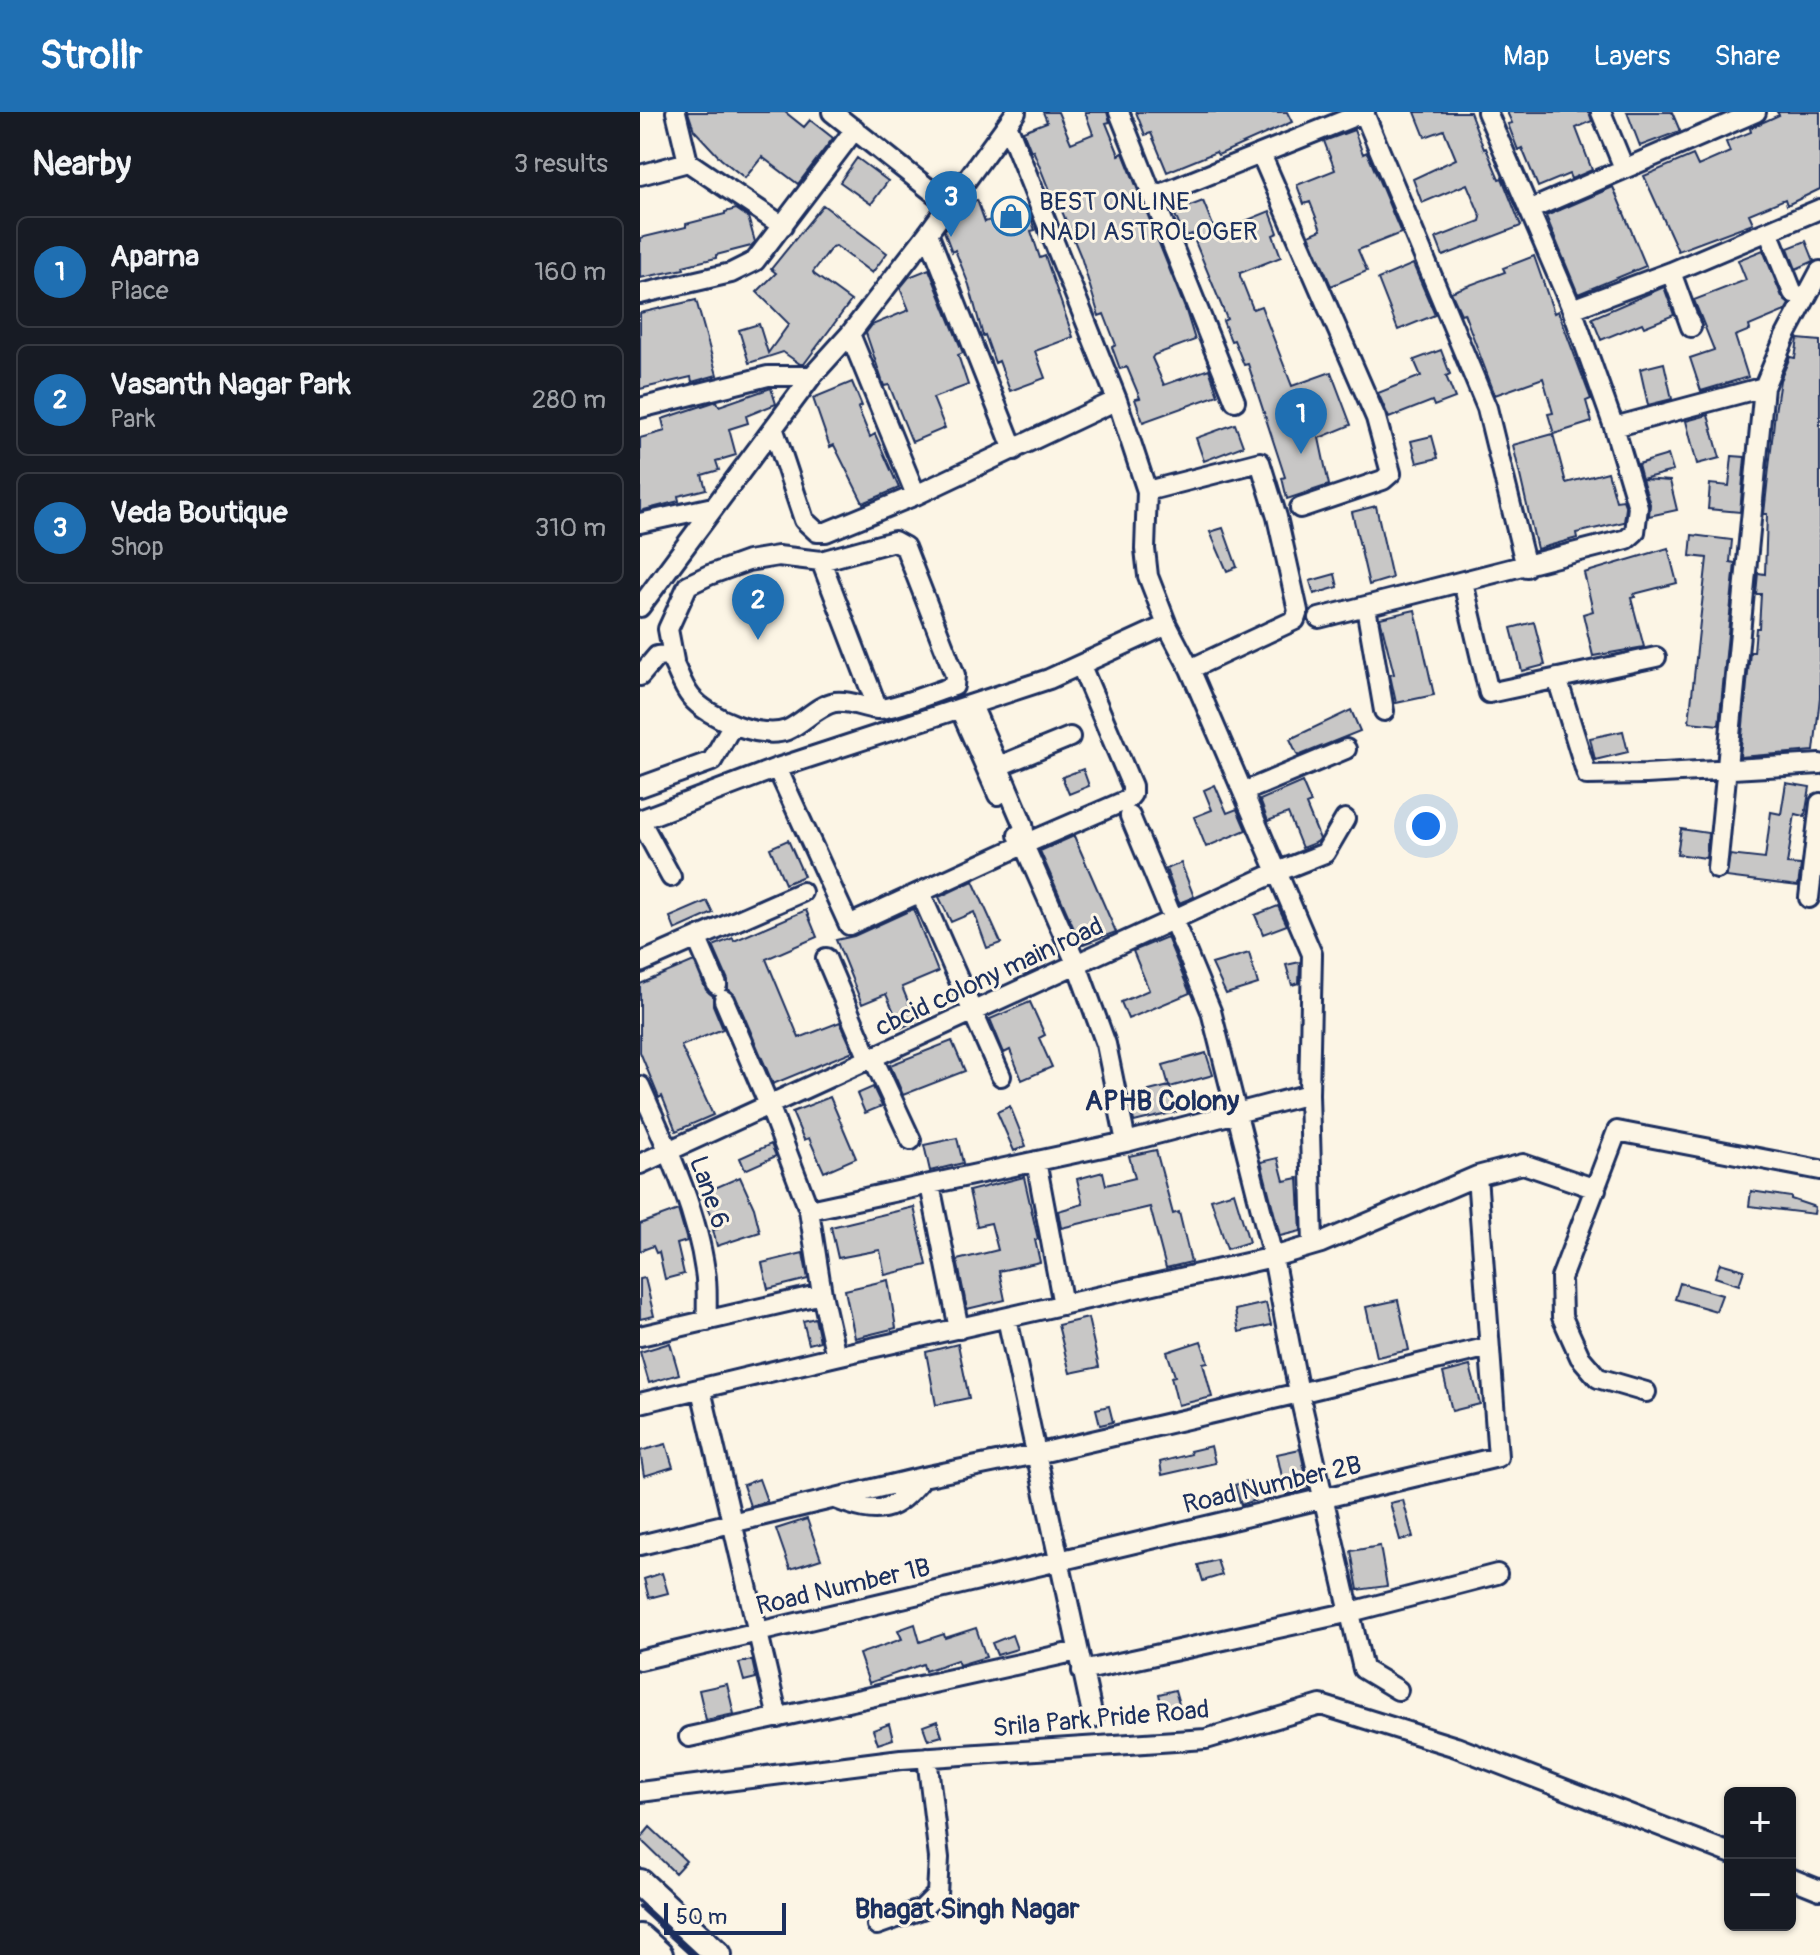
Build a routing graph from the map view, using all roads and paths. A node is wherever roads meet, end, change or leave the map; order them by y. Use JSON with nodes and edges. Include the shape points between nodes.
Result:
{"nodes":[{"id":1,"x":676,"y":112,"type":"edge"},
{"id":2,"x":832,"y":112,"type":"edge"},
{"id":3,"x":1119,"y":112,"type":"edge"},
{"id":4,"x":1365,"y":112,"type":"edge"},
{"id":5,"x":1487,"y":112,"type":"edge"},
{"id":6,"x":1601,"y":112,"type":"edge"},
{"id":7,"x":1756,"y":112,"type":"edge"},
{"id":8,"x":1732,"y":117,"type":"edge"},
{"id":9,"x":1011,"y":118,"type":"edge"},
{"id":10,"x":855,"y":129,"type":"junction"},
{"id":11,"x":1261,"y":154,"type":"junction"},
{"id":12,"x":688,"y":162,"type":"junction"},
{"id":13,"x":1624,"y":168,"type":"junction"},
{"id":14,"x":640,"y":175,"type":"edge"},
{"id":15,"x":1153,"y":197,"type":"junction"},
{"id":16,"x":948,"y":204,"type":"junction"},
{"id":17,"x":1820,"y":209,"type":"edge"},
{"id":18,"x":1529,"y":210,"type":"junction"},
{"id":19,"x":783,"y":226,"type":"junction"},
{"id":20,"x":1768,"y":231,"type":"junction"},
{"id":21,"x":928,"y":233,"type":"junction"},
{"id":22,"x":1820,"y":271,"type":"edge"},
{"id":23,"x":1671,"y":272,"type":"junction"},
{"id":24,"x":1793,"y":293,"type":"dead end"},
{"id":25,"x":640,"y":294,"type":"edge"},
{"id":26,"x":1572,"y":309,"type":"junction"},
{"id":27,"x":1691,"y":327,"type":"dead end"},
{"id":28,"x":850,"y":334,"type":"junction"},
{"id":29,"x":812,"y":376,"type":"junction"},
{"id":30,"x":1764,"y":387,"type":"junction"},
{"id":31,"x":1117,"y":400,"type":"junction"},
{"id":32,"x":1235,"y":401,"type":"dead end"},
{"id":33,"x":640,"y":408,"type":"edge"},
{"id":34,"x":1614,"y":427,"type":"junction"},
{"id":35,"x":774,"y":430,"type":"junction"},
{"id":36,"x":1014,"y":450,"type":"junction"},
{"id":37,"x":1147,"y":491,"type":"junction"},
{"id":38,"x":916,"y":495,"type":"junction"},
{"id":39,"x":713,"y":507,"type":"junction"},
{"id":40,"x":1300,"y":508,"type":"dead end"},
{"id":41,"x":640,"y":523,"type":"edge"},
{"id":42,"x":812,"y":529,"type":"junction"},
{"id":43,"x":801,"y":559,"type":"junction"},
{"id":44,"x":821,"y":561,"type":"junction"},
{"id":45,"x":1526,"y":567,"type":"junction"},
{"id":46,"x":1463,"y":582,"type":"junction"},
{"id":47,"x":640,"y":607,"type":"edge"},
{"id":48,"x":1366,"y":607,"type":"junction"},
{"id":49,"x":1319,"y":618,"type":"dead end"},
{"id":50,"x":1167,"y":625,"type":"junction"},
{"id":51,"x":1656,"y":657,"type":"dead end"},
{"id":52,"x":674,"y":661,"type":"junction"},
{"id":53,"x":1081,"y":666,"type":"junction"},
{"id":54,"x":1190,"y":669,"type":"junction"},
{"id":55,"x":640,"y":676,"type":"edge"},
{"id":56,"x":1557,"y":678,"type":"junction"},
{"id":57,"x":966,"y":707,"type":"junction"},
{"id":58,"x":878,"y":709,"type":"junction"},
{"id":59,"x":1384,"y":711,"type":"dead end"},
{"id":60,"x":733,"y":724,"type":"junction"},
{"id":61,"x":1070,"y":737,"type":"dead end"},
{"id":62,"x":1346,"y":749,"type":"dead end"},
{"id":63,"x":1820,"y":764,"type":"edge"},
{"id":64,"x":999,"y":766,"type":"junction"},
{"id":65,"x":777,"y":768,"type":"junction"},
{"id":66,"x":1729,"y":770,"type":"junction"},
{"id":67,"x":640,"y":787,"type":"edge"},
{"id":68,"x":1243,"y":792,"type":"junction"},
{"id":69,"x":1820,"y":803,"type":"edge"},
{"id":70,"x":1130,"y":816,"type":"dead end"},
{"id":71,"x":1345,"y":819,"type":"dead end"},
{"id":72,"x":1026,"y":848,"type":"junction"},
{"id":73,"x":1717,"y":869,"type":"dead end"},
{"id":74,"x":1277,"y":872,"type":"junction"},
{"id":75,"x":671,"y":877,"type":"dead end"},
{"id":76,"x":802,"y":892,"type":"dead end"},
{"id":77,"x":1809,"y":898,"type":"dead end"},
{"id":78,"x":924,"y":901,"type":"dead end"},
{"id":79,"x":1174,"y":919,"type":"junction"},
{"id":80,"x":697,"y":939,"type":"junction"},
{"id":81,"x":826,"y":958,"type":"dead end"},
{"id":82,"x":640,"y":963,"type":"edge"},
{"id":83,"x":1077,"y":965,"type":"junction"},
{"id":84,"x":972,"y":1012,"type":"junction"},
{"id":85,"x":871,"y":1058,"type":"junction"},
{"id":86,"x":1001,"y":1076,"type":"dead end"},
{"id":87,"x":640,"y":1086,"type":"edge"},
{"id":88,"x":1309,"y":1094,"type":"junction"},
{"id":89,"x":769,"y":1105,"type":"junction"},
{"id":90,"x":1239,"y":1113,"type":"junction"},
{"id":91,"x":911,"y":1140,"type":"dead end"},
{"id":92,"x":1126,"y":1142,"type":"junction"},
{"id":93,"x":669,"y":1151,"type":"junction"},
{"id":94,"x":1036,"y":1161,"type":"junction"},
{"id":95,"x":640,"y":1164,"type":"edge"},
{"id":96,"x":1820,"y":1170,"type":"edge"},
{"id":97,"x":1477,"y":1176,"type":"junction"},
{"id":98,"x":930,"y":1185,"type":"junction"},
{"id":99,"x":1596,"y":1189,"type":"junction"},
{"id":100,"x":809,"y":1210,"type":"junction"},
{"id":101,"x":1313,"y":1245,"type":"junction"},
{"id":102,"x":1273,"y":1257,"type":"junction"},
{"id":103,"x":822,"y":1294,"type":"junction"},
{"id":104,"x":1063,"y":1305,"type":"junction"},
{"id":105,"x":1007,"y":1318,"type":"junction"},
{"id":106,"x":707,"y":1321,"type":"junction"},
{"id":107,"x":959,"y":1329,"type":"junction"},
{"id":108,"x":640,"y":1336,"type":"edge"},
{"id":109,"x":1489,"y":1347,"type":"junction"},
{"id":110,"x":836,"y":1356,"type":"junction"},
{"id":111,"x":701,"y":1390,"type":"junction"},
{"id":112,"x":1646,"y":1392,"type":"dead end"},
{"id":113,"x":1299,"y":1393,"type":"junction"},
{"id":114,"x":640,"y":1403,"type":"edge"},
{"id":115,"x":1036,"y":1454,"type":"junction"},
{"id":116,"x":1323,"y":1498,"type":"junction"},
{"id":117,"x":731,"y":1523,"type":"junction"},
{"id":118,"x":640,"y":1545,"type":"edge"},
{"id":119,"x":1059,"y":1562,"type":"junction"},
{"id":120,"x":1497,"y":1574,"type":"dead end"},
{"id":121,"x":1351,"y":1612,"type":"junction"},
{"id":122,"x":758,"y":1633,"type":"junction"},
{"id":123,"x":1078,"y":1651,"type":"junction"},
{"id":124,"x":640,"y":1660,"type":"edge"},
{"id":125,"x":1082,"y":1671,"type":"junction"},
{"id":126,"x":1398,"y":1690,"type":"dead end"},
{"id":127,"x":778,"y":1718,"type":"junction"},
{"id":128,"x":1093,"y":1718,"type":"dead end"},
{"id":129,"x":689,"y":1737,"type":"dead end"},
{"id":130,"x":927,"y":1757,"type":"junction"},
{"id":131,"x":640,"y":1792,"type":"edge"},
{"id":132,"x":1724,"y":1851,"type":"edge"},
{"id":133,"x":1796,"y":1880,"type":"edge"},
{"id":134,"x":640,"y":1883,"type":"edge"},
{"id":135,"x":1820,"y":1890,"type":"edge"},
{"id":136,"x":877,"y":1925,"type":"dead end"},
{"id":137,"x":640,"y":1938,"type":"edge"},
{"id":138,"x":659,"y":1955,"type":"edge"},
{"id":139,"x":718,"y":1955,"type":"edge"}],
"edges":[{"from":1,"to":12,"type":"street"},
{"from":2,"to":10,"type":"street"},
{"from":3,"to":15,"type":"street"},
{"from":4,"to":11,"type":"street"},
{"from":4,"to":45,"type":"street","via":[[1487,408]]},
{"from":5,"to":18,"type":"street"},
{"from":6,"to":13,"type":"street"},
{"from":7,"to":8,"type":"street"},
{"from":8,"to":13,"type":"street"},
{"from":9,"to":16,"type":"street"},
{"from":9,"to":31,"type":"street"},
{"from":10,"to":16,"type":"street"},
{"from":10,"to":19,"type":"street"},
{"from":11,"to":15,"type":"street"},
{"from":11,"to":40,"type":"street","via":[[1376,418],[1391,473]]},
{"from":12,"to":14,"type":"street"},
{"from":12,"to":19,"type":"street"},
{"from":13,"to":18,"type":"street"},
{"from":15,"to":32,"type":"street"},
{"from":16,"to":21,"type":"street"},
{"from":17,"to":20,"type":"street"},
{"from":18,"to":26,"type":"street"},
{"from":19,"to":25,"type":"street","via":[[755,261],[731,273]]},
{"from":20,"to":23,"type":"street"},
{"from":20,"to":24,"type":"street"},
{"from":21,"to":28,"type":"street"},
{"from":21,"to":36,"type":"street"},
{"from":22,"to":30,"type":"street"},
{"from":23,"to":26,"type":"street"},
{"from":23,"to":27,"type":"street"},
{"from":26,"to":34,"type":"street"},
{"from":28,"to":29,"type":"street"},
{"from":28,"to":38,"type":"street"},
{"from":29,"to":33,"type":"street","via":[[768,376]]},
{"from":29,"to":35,"type":"street"},
{"from":30,"to":34,"type":"street"},
{"from":30,"to":66,"type":"street"},
{"from":31,"to":36,"type":"street"},
{"from":31,"to":37,"type":"street"},
{"from":34,"to":45,"type":"street","via":[[1638,507],[1635,532],[1627,539]]},
{"from":35,"to":39,"type":"street"},
{"from":35,"to":42,"type":"street","via":[[804,520]]},
{"from":36,"to":38,"type":"street"},
{"from":37,"to":50,"type":"street","via":[[1148,576]]},
{"from":37,"to":54,"type":"street","via":[[1260,462],[1277,517],[1298,611],[1295,620]]},
{"from":38,"to":42,"type":"street","via":[[826,532]]},
{"from":39,"to":41,"type":"street"},
{"from":39,"to":47,"type":"street"},
{"from":42,"to":43,"type":"street"},
{"from":43,"to":44,"type":"street"},
{"from":43,"to":52,"type":"street","via":[[748,561],[688,585],[668,629]]},
{"from":44,"to":58,"type":"street"},
{"from":44,"to":58,"type":"street","via":[[894,541],[905,547],[955,675],[954,686]]},
{"from":45,"to":46,"type":"street"},
{"from":46,"to":48,"type":"street"},
{"from":46,"to":56,"type":"street","via":[[1489,693]]},
{"from":48,"to":49,"type":"street"},
{"from":48,"to":59,"type":"street"},
{"from":50,"to":53,"type":"street"},
{"from":50,"to":54,"type":"street"},
{"from":51,"to":56,"type":"street"},
{"from":52,"to":55,"type":"street","via":[[668,655],[657,656]]},
{"from":52,"to":60,"type":"street","via":[[693,699]]},
{"from":53,"to":57,"type":"street"},
{"from":53,"to":72,"type":"street","via":[[1132,794]]},
{"from":54,"to":68,"type":"street"},
{"from":56,"to":66,"type":"street","via":[[1587,775]]},
{"from":57,"to":64,"type":"street"},
{"from":57,"to":65,"type":"street"},
{"from":57,"to":72,"type":"street","via":[[1012,828]]},
{"from":58,"to":60,"type":"street","via":[[832,702],[784,731]]},
{"from":60,"to":67,"type":"street","via":[[712,761]]},
{"from":61,"to":64,"type":"street"},
{"from":62,"to":68,"type":"street"},
{"from":63,"to":66,"type":"street"},
{"from":64,"to":72,"type":"street","via":[[1023,824]]},
{"from":65,"to":72,"type":"street","via":[[849,925]]},
{"from":65,"to":75,"type":"street","via":[[640,820]]},
{"from":66,"to":73,"type":"street"},
{"from":68,"to":74,"type":"street"},
{"from":69,"to":77,"type":"street"},
{"from":70,"to":79,"type":"street"},
{"from":71,"to":74,"type":"street","name":"cbcid colony main road","via":[[1325,853]]},
{"from":72,"to":83,"type":"street"},
{"from":74,"to":79,"type":"street","name":"cbcid colony main road"},
{"from":74,"to":88,"type":"street","via":[[1312,954]]},
{"from":76,"to":80,"type":"street"},
{"from":78,"to":84,"type":"street"},
{"from":79,"to":83,"type":"street","name":"cbcid colony main road"},
{"from":79,"to":90,"type":"street","via":[[1211,1011]]},
{"from":80,"to":82,"type":"street"},
{"from":80,"to":89,"type":"street"},
{"from":81,"to":85,"type":"street"},
{"from":83,"to":84,"type":"street","name":"cbcid colony main road"},
{"from":83,"to":92,"type":"street","via":[[1106,1044]]},
{"from":84,"to":85,"type":"street","name":"cbcid colony main road"},
{"from":84,"to":86,"type":"street"},
{"from":85,"to":89,"type":"street","name":"cbcid colony main road"},
{"from":85,"to":91,"type":"street"},
{"from":87,"to":93,"type":"street","name":"Lane 6"},
{"from":88,"to":90,"type":"street"},
{"from":88,"to":101,"type":"street"},
{"from":89,"to":93,"type":"street","name":"cbcid colony main road"},
{"from":89,"to":100,"type":"street"},
{"from":90,"to":92,"type":"street"},
{"from":90,"to":102,"type":"street"},
{"from":92,"to":94,"type":"street"},
{"from":93,"to":95,"type":"street","name":"cbcid colony main road"},
{"from":93,"to":106,"type":"street","name":"Lane 6","via":[[699,1237]]},
{"from":94,"to":98,"type":"street"},
{"from":94,"to":104,"type":"street"},
{"from":96,"to":99,"type":"street","via":[[1617,1131]]},
{"from":97,"to":99,"type":"street","via":[[1523,1164]]},
{"from":97,"to":101,"type":"street"},
{"from":97,"to":109,"type":"street"},
{"from":98,"to":100,"type":"street"},
{"from":98,"to":107,"type":"street"},
{"from":99,"to":112,"type":"street","via":[[1561,1278],[1562,1317],[1580,1357],[1598,1378]]},
{"from":100,"to":103,"type":"street"},
{"from":101,"to":102,"type":"street"},
{"from":102,"to":104,"type":"street"},
{"from":102,"to":113,"type":"street"},
{"from":103,"to":106,"type":"street"},
{"from":103,"to":110,"type":"street"},
{"from":104,"to":105,"type":"street"},
{"from":105,"to":107,"type":"street"},
{"from":105,"to":115,"type":"street"},
{"from":106,"to":108,"type":"street"},
{"from":107,"to":110,"type":"street"},
{"from":109,"to":113,"type":"street"},
{"from":109,"to":116,"type":"street","name":"Road Number 2B","via":[[1498,1457]]},
{"from":110,"to":111,"type":"street"},
{"from":111,"to":114,"type":"street"},
{"from":111,"to":117,"type":"street"},
{"from":113,"to":115,"type":"street"},
{"from":113,"to":116,"type":"street"},
{"from":115,"to":117,"type":"street","via":[[923,1477],[904,1500],[888,1508],[872,1510],[834,1499]]},
{"from":115,"to":119,"type":"street"},
{"from":116,"to":119,"type":"street","name":"Road Number 2B"},
{"from":116,"to":121,"type":"street"},
{"from":117,"to":118,"type":"street"},
{"from":117,"to":122,"type":"street"},
{"from":119,"to":122,"type":"street","name":"Road Number 1B"},
{"from":119,"to":123,"type":"street"},
{"from":120,"to":121,"type":"street"},
{"from":121,"to":125,"type":"street"},
{"from":121,"to":126,"type":"street","via":[[1363,1669]]},
{"from":122,"to":124,"type":"street","name":"Road Number 1B"},
{"from":122,"to":127,"type":"street"},
{"from":123,"to":125,"type":"street"},
{"from":123,"to":127,"type":"street"},
{"from":125,"to":128,"type":"street"},
{"from":127,"to":129,"type":"street"},
{"from":130,"to":131,"type":"street","name":"Srila Park Pride Road"},
{"from":130,"to":132,"type":"street","name":"Srila Park Pride Road","via":[[1206,1739],[1321,1705],[1456,1747]]},
{"from":130,"to":136,"type":"street","via":[[939,1858],[937,1894],[922,1909]]},
{"from":133,"to":135,"type":"street"},
{"from":134,"to":139,"type":"highway"},
{"from":137,"to":138,"type":"highway"}]}
